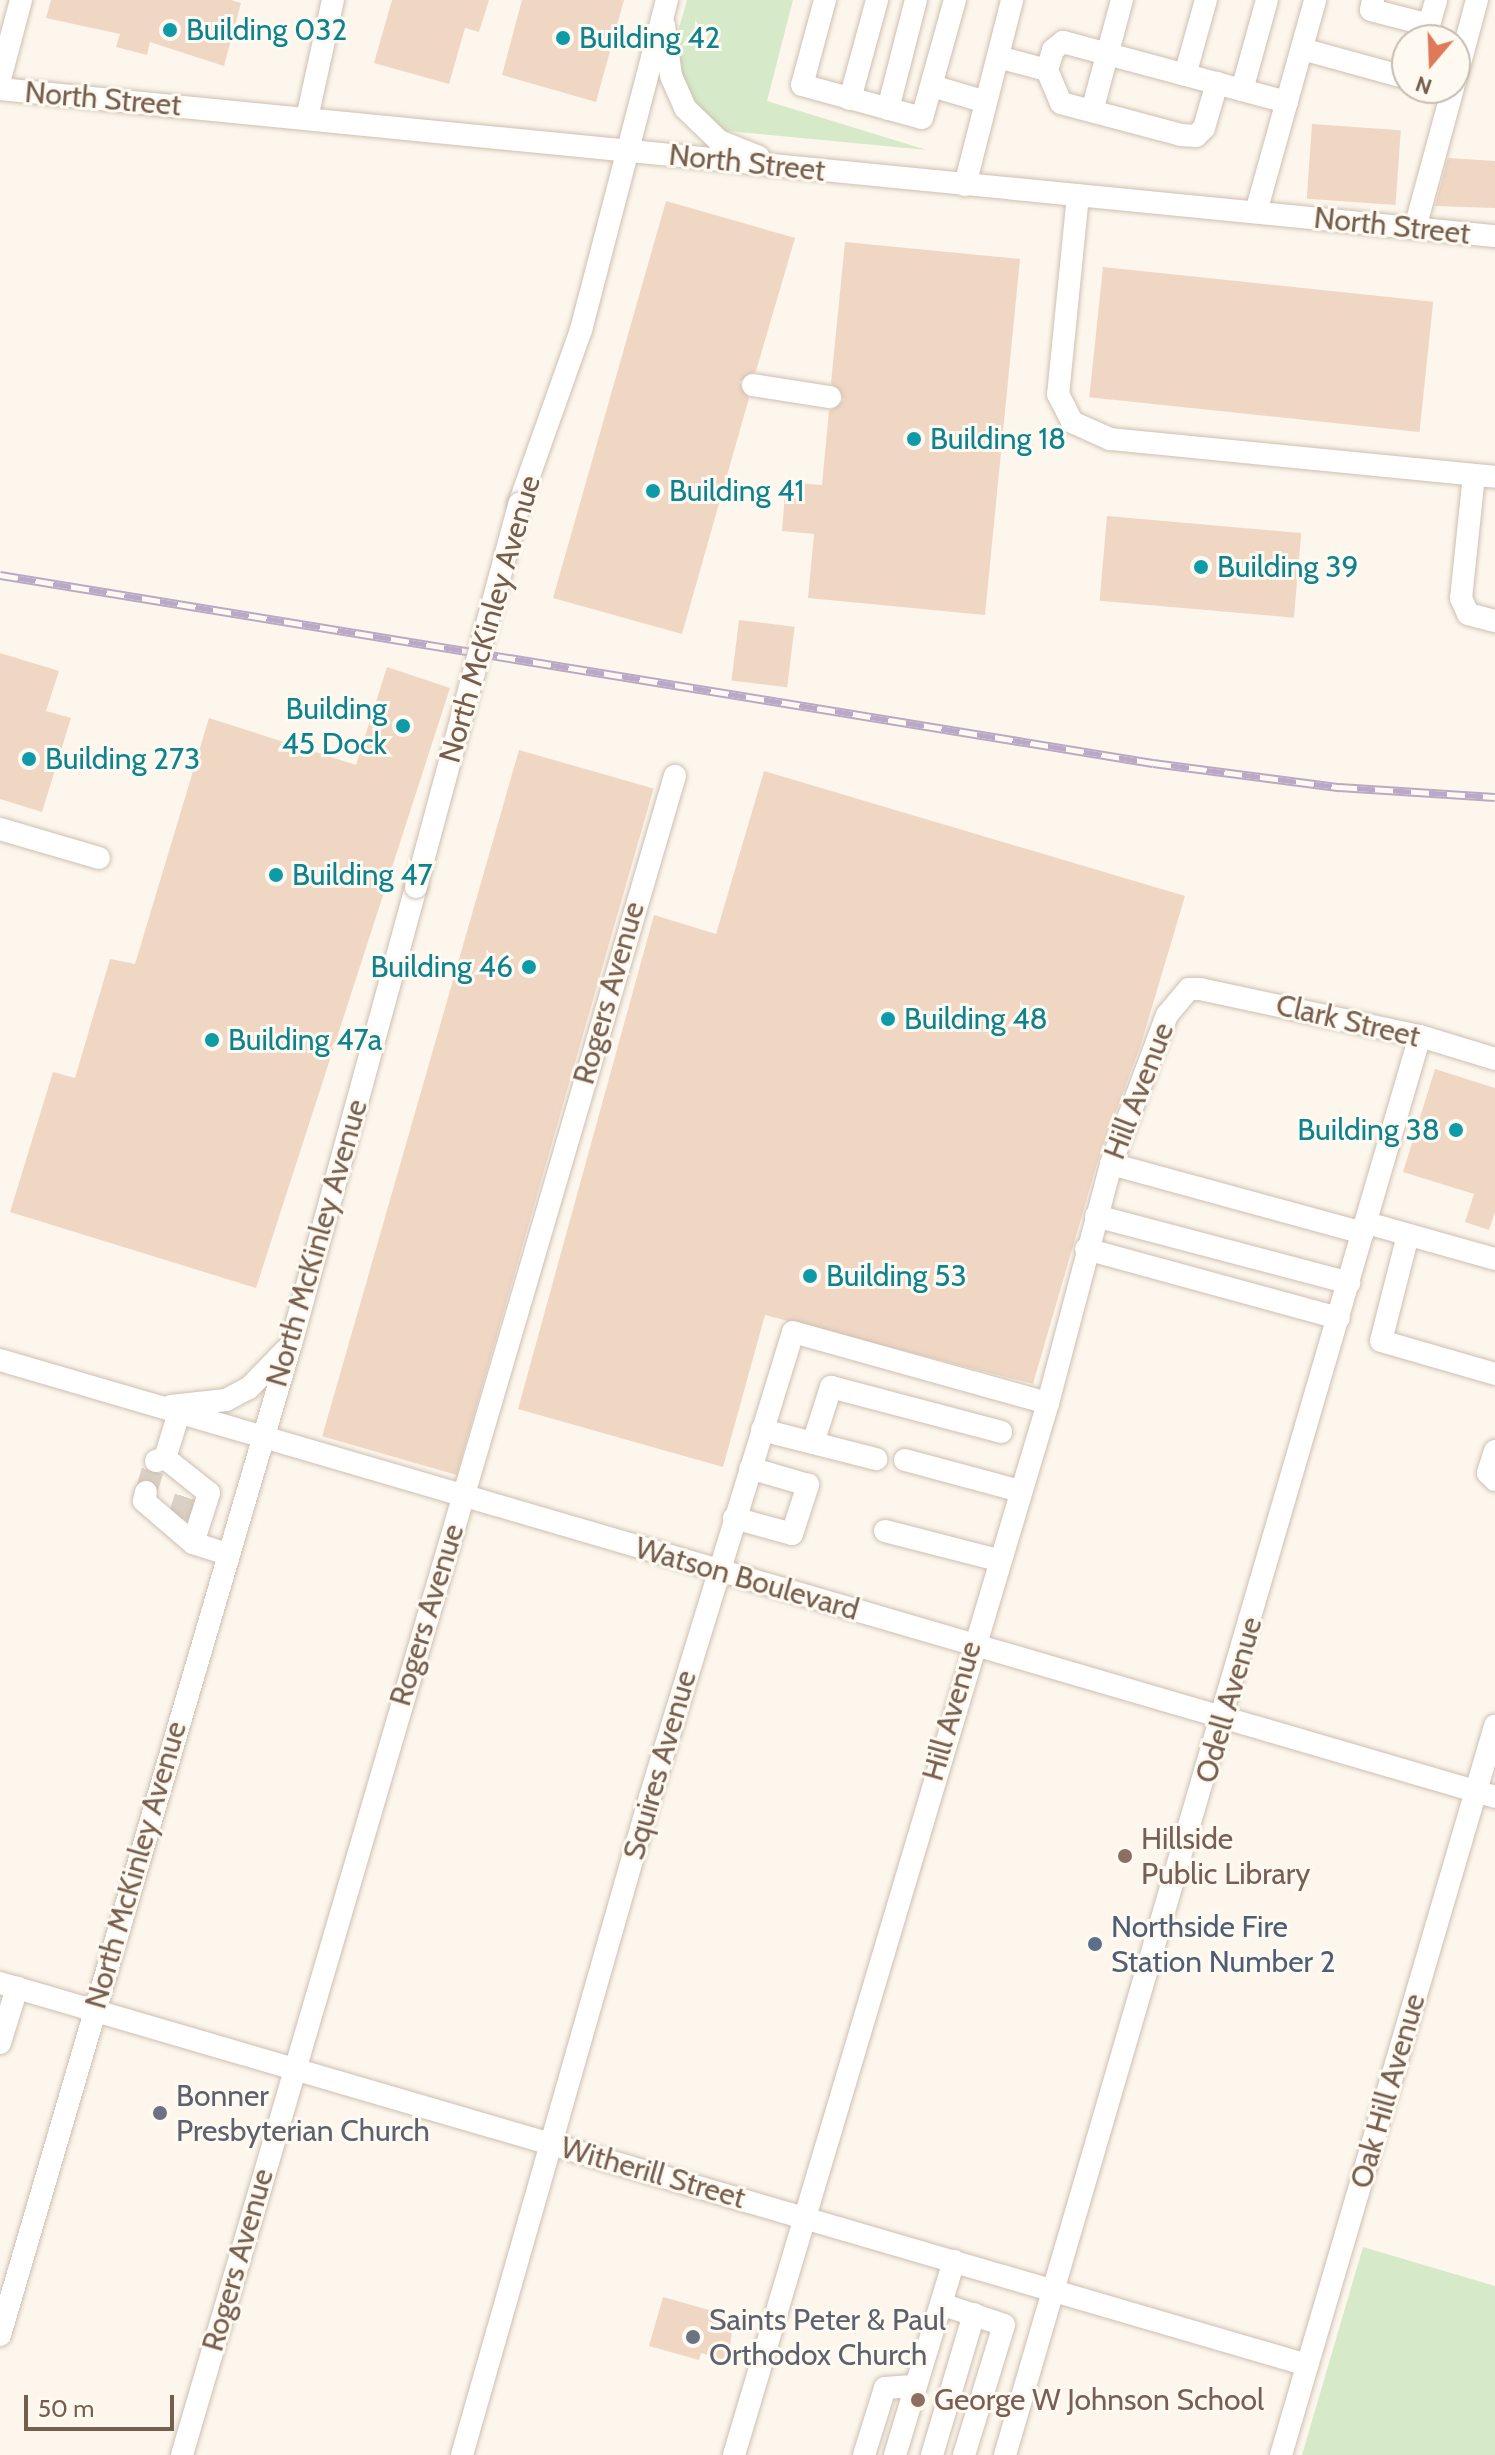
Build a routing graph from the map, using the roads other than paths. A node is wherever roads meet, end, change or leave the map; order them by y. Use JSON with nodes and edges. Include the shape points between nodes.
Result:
{"nodes":[{"id":1,"x":21,"y":0,"type":"edge"},
{"id":2,"x":333,"y":0,"type":"edge"},
{"id":3,"x":825,"y":0,"type":"edge"},
{"id":4,"x":877,"y":0,"type":"edge"},
{"id":5,"x":916,"y":0,"type":"edge"},
{"id":6,"x":955,"y":0,"type":"edge"},
{"id":7,"x":1012,"y":0,"type":"edge"},
{"id":8,"x":1122,"y":0,"type":"edge"},
{"id":9,"x":1206,"y":0,"type":"edge"},
{"id":10,"x":1267,"y":0,"type":"edge"},
{"id":11,"x":1315,"y":0,"type":"edge"},
{"id":12,"x":1373,"y":0,"type":"edge"},
{"id":13,"x":1436,"y":0,"type":"edge"},
{"id":14,"x":1477,"y":0,"type":"edge"},
{"id":15,"x":664,"y":8,"type":"edge"},
{"id":16,"x":1470,"y":24,"type":"edge"},
{"id":17,"x":1302,"y":49,"type":"junction"},
{"id":18,"x":1108,"y":54,"type":"junction"},
{"id":19,"x":998,"y":57,"type":"junction"},
{"id":20,"x":1047,"y":70,"type":"junction"},
{"id":21,"x":1391,"y":74,"type":"edge"},
{"id":22,"x":1185,"y":75,"type":"junction"},
{"id":23,"x":0,"y":79,"type":"edge"},
{"id":24,"x":1217,"y":83,"type":"junction"},
{"id":25,"x":932,"y":86,"type":"junction"},
{"id":26,"x":0,"y":89,"type":"edge"},
{"id":27,"x":1242,"y":90,"type":"junction"},
{"id":28,"x":850,"y":99,"type":"junction"},
{"id":29,"x":986,"y":102,"type":"junction"},
{"id":30,"x":1287,"y":102,"type":"junction"},
{"id":31,"x":1448,"y":104,"type":"edge"},
{"id":32,"x":888,"y":109,"type":"junction"},
{"id":33,"x":1092,"y":111,"type":"junction"},
{"id":34,"x":307,"y":118,"type":"junction"},
{"id":35,"x":626,"y":150,"type":"junction"},
{"id":36,"x":787,"y":167,"type":"junction"},
{"id":37,"x":965,"y":185,"type":"junction"},
{"id":38,"x":1078,"y":195,"type":"junction"},
{"id":39,"x":1256,"y":212,"type":"junction"},
{"id":40,"x":1415,"y":228,"type":"junction"},
{"id":41,"x":1495,"y":236,"type":"edge"},
{"id":42,"x":753,"y":385,"type":"dead end"},
{"id":43,"x":830,"y":397,"type":"dead end"},
{"id":44,"x":1484,"y":476,"type":"edge"},
{"id":45,"x":1495,"y":621,"type":"edge"},
{"id":46,"x":675,"y":776,"type":"dead end"},
{"id":47,"x":0,"y":829,"type":"edge"},
{"id":48,"x":99,"y":858,"type":"dead end"},
{"id":49,"x":1200,"y":989,"type":"joint"},
{"id":50,"x":1420,"y":1036,"type":"junction"},
{"id":51,"x":1495,"y":1059,"type":"edge"},
{"id":52,"x":1111,"y":1164,"type":"junction"},
{"id":53,"x":1096,"y":1216,"type":"junction"},
{"id":54,"x":1365,"y":1228,"type":"junction"},
{"id":55,"x":1408,"y":1235,"type":"junction"},
{"id":56,"x":1086,"y":1249,"type":"junction"},
{"id":57,"x":1495,"y":1259,"type":"edge"},
{"id":58,"x":1349,"y":1283,"type":"junction"},
{"id":59,"x":1339,"y":1318,"type":"junction"},
{"id":60,"x":291,"y":1344,"type":"junction"},
{"id":61,"x":0,"y":1360,"type":"edge"},
{"id":62,"x":1495,"y":1374,"type":"edge"},
{"id":63,"x":1048,"y":1403,"type":"junction"},
{"id":64,"x":170,"y":1410,"type":"junction"},
{"id":65,"x":762,"y":1430,"type":"junction"},
{"id":66,"x":1001,"y":1432,"type":"dead end"},
{"id":67,"x":261,"y":1438,"type":"junction"},
{"id":68,"x":813,"y":1443,"type":"junction"},
{"id":69,"x":1495,"y":1451,"type":"edge"},
{"id":70,"x":876,"y":1459,"type":"dead end"},
{"id":71,"x":905,"y":1460,"type":"dead end"},
{"id":72,"x":750,"y":1468,"type":"junction"},
{"id":73,"x":1495,"y":1480,"type":"edge"},
{"id":74,"x":196,"y":1488,"type":"junction"},
{"id":75,"x":1020,"y":1491,"type":"junction"},
{"id":76,"x":463,"y":1497,"type":"junction"},
{"id":77,"x":154,"y":1501,"type":"dead end"},
{"id":78,"x":242,"y":1503,"type":"junction"},
{"id":79,"x":734,"y":1518,"type":"junction"},
{"id":80,"x":183,"y":1530,"type":"junction"},
{"id":81,"x":885,"y":1531,"type":"dead end"},
{"id":82,"x":227,"y":1554,"type":"junction"},
{"id":83,"x":998,"y":1560,"type":"junction"},
{"id":84,"x":718,"y":1569,"type":"junction"},
{"id":85,"x":971,"y":1644,"type":"junction"},
{"id":86,"x":1224,"y":1717,"type":"junction"},
{"id":87,"x":1495,"y":1726,"type":"edge"},
{"id":88,"x":1486,"y":1794,"type":"edge"},
{"id":89,"x":8,"y":1986,"type":"edge"},
{"id":90,"x":94,"y":2010,"type":"junction"},
{"id":91,"x":0,"y":2043,"type":"edge"},
{"id":92,"x":293,"y":2067,"type":"junction"},
{"id":93,"x":553,"y":2144,"type":"junction"},
{"id":94,"x":805,"y":2218,"type":"junction"},
{"id":95,"x":954,"y":2261,"type":"junction"},
{"id":96,"x":1053,"y":2290,"type":"junction"},
{"id":97,"x":941,"y":2304,"type":"junction"},
{"id":98,"x":974,"y":2314,"type":"junction"},
{"id":99,"x":1,"y":2327,"type":"edge"},
{"id":100,"x":1307,"y":2365,"type":"junction"},
{"id":101,"x":916,"y":2386,"type":"junction"},
{"id":102,"x":182,"y":2455,"type":"edge"},
{"id":103,"x":462,"y":2455,"type":"edge"},
{"id":104,"x":734,"y":2455,"type":"edge"},
{"id":105,"x":864,"y":2455,"type":"edge"},
{"id":106,"x":895,"y":2455,"type":"edge"},
{"id":107,"x":932,"y":2455,"type":"edge"},
{"id":108,"x":964,"y":2455,"type":"edge"},
{"id":109,"x":1005,"y":2455,"type":"edge"},
{"id":110,"x":1281,"y":2455,"type":"edge"}],
"edges":[{"from":1,"to":23,"type":"street"},
{"from":2,"to":34,"type":"street"},
{"from":3,"to":28,"type":"street","via":[[802,85]]},
{"from":4,"to":28,"type":"street"},
{"from":5,"to":32,"type":"street"},
{"from":6,"to":25,"type":"street"},
{"from":7,"to":19,"type":"street"},
{"from":8,"to":18,"type":"street"},
{"from":9,"to":22,"type":"street"},
{"from":10,"to":27,"type":"street"},
{"from":11,"to":17,"type":"street"},
{"from":12,"to":13,"type":"street","via":[[1371,10],[1429,25]]},
{"from":14,"to":16,"type":"street"},
{"from":15,"to":35,"type":"street","name":"North McKinley Avenue"},
{"from":15,"to":36,"type":"street","via":[[671,76],[685,108],[719,141]]},
{"from":17,"to":21,"type":"street"},
{"from":17,"to":30,"type":"street"},
{"from":18,"to":20,"type":"street","via":[[1057,43]]},
{"from":18,"to":22,"type":"street"},
{"from":18,"to":33,"type":"street"},
{"from":19,"to":20,"type":"street"},
{"from":19,"to":29,"type":"street"},
{"from":20,"to":33,"type":"street","via":[[1054,100]]},
{"from":22,"to":24,"type":"street"},
{"from":24,"to":27,"type":"street"},
{"from":24,"to":33,"type":"street","via":[[1196,136]]},
{"from":25,"to":29,"type":"street"},
{"from":25,"to":32,"type":"street","via":[[922,118]]},
{"from":26,"to":34,"type":"street","name":"North Street"},
{"from":27,"to":30,"type":"street"},
{"from":28,"to":32,"type":"street"},
{"from":29,"to":37,"type":"street"},
{"from":30,"to":39,"type":"street"},
{"from":31,"to":40,"type":"street"},
{"from":34,"to":35,"type":"street","name":"North Street"},
{"from":35,"to":36,"type":"street","name":"North Street"},
{"from":35,"to":60,"type":"street","name":"North McKinley Avenue","bridge":true,"via":[[581,330],[519,504]]},
{"from":36,"to":37,"type":"street","name":"North Street"},
{"from":37,"to":38,"type":"street","name":"North Street"},
{"from":38,"to":39,"type":"street","name":"North Street"},
{"from":38,"to":44,"type":"street","via":[[1058,394],[1072,422],[1110,439]]},
{"from":39,"to":40,"type":"street","name":"North Street"},
{"from":40,"to":41,"type":"street","name":"North Street"},
{"from":42,"to":43,"type":"street"},
{"from":44,"to":45,"type":"street","via":[[1461,598],[1468,614]]},
{"from":46,"to":76,"type":"street","name":"Rogers Avenue"},
{"from":47,"to":48,"type":"street"},
{"from":49,"to":50,"type":"street","name":"Clark Street"},
{"from":49,"to":52,"type":"street","name":"Hill Avenue","via":[[1176,999],[1167,1015]]},
{"from":50,"to":51,"type":"street","name":"Clark Street"},
{"from":50,"to":54,"type":"street","name":"Odell Avenue"},
{"from":52,"to":53,"type":"street","name":"Hill Avenue"},
{"from":52,"to":54,"type":"street"},
{"from":53,"to":56,"type":"street","name":"Hill Avenue"},
{"from":53,"to":58,"type":"street"},
{"from":54,"to":55,"type":"street"},
{"from":54,"to":58,"type":"street","name":"Odell Avenue"},
{"from":55,"to":57,"type":"street"},
{"from":55,"to":62,"type":"street","via":[[1381,1341]]},
{"from":56,"to":59,"type":"street"},
{"from":56,"to":63,"type":"street","name":"Hill Avenue"},
{"from":58,"to":59,"type":"street","name":"Odell Avenue"},
{"from":59,"to":86,"type":"street","name":"Odell Avenue"},
{"from":60,"to":64,"type":"street","via":[[249,1388],[226,1400]]},
{"from":60,"to":67,"type":"street","name":"North McKinley Avenue"},
{"from":61,"to":64,"type":"street","name":"Watson Boulevard"},
{"from":63,"to":65,"type":"street","name":"Squires Avenue","via":[[793,1332]]},
{"from":63,"to":75,"type":"street","name":"Hill Avenue"},
{"from":64,"to":67,"type":"street","name":"Watson Boulevard"},
{"from":64,"to":74,"type":"street","via":[[164,1466]]},
{"from":65,"to":68,"type":"street"},
{"from":65,"to":72,"type":"street","name":"Squires Avenue"},
{"from":66,"to":68,"type":"street","via":[[831,1387]]},
{"from":67,"to":76,"type":"street","name":"Watson Boulevard"},
{"from":67,"to":78,"type":"street","name":"North McKinley Avenue"},
{"from":68,"to":70,"type":"street"},
{"from":69,"to":73,"type":"street","via":[[1488,1473]]},
{"from":71,"to":75,"type":"street"},
{"from":72,"to":79,"type":"street","name":"Squires Avenue"},
{"from":72,"to":79,"type":"street","via":[[808,1485],[792,1534]]},
{"from":74,"to":78,"type":"street"},
{"from":74,"to":80,"type":"street"},
{"from":75,"to":83,"type":"street","name":"Hill Avenue"},
{"from":76,"to":84,"type":"street","name":"Watson Boulevard"},
{"from":76,"to":92,"type":"street","name":"Rogers Avenue"},
{"from":77,"to":80,"type":"street"},
{"from":78,"to":82,"type":"street","name":"North McKinley Avenue"},
{"from":79,"to":84,"type":"street","name":"Squires Avenue"},
{"from":80,"to":82,"type":"street"},
{"from":81,"to":83,"type":"street"},
{"from":82,"to":90,"type":"street","name":"North McKinley Avenue"},
{"from":83,"to":85,"type":"street","name":"Hill Avenue"},
{"from":84,"to":85,"type":"street","name":"Watson Boulevard"},
{"from":84,"to":93,"type":"street","name":"Squires Avenue"},
{"from":85,"to":86,"type":"street","name":"Watson Boulevard"},
{"from":85,"to":94,"type":"street","name":"Hill Avenue"},
{"from":86,"to":88,"type":"street","name":"Watson Boulevard"},
{"from":86,"to":96,"type":"street","name":"Odell Avenue"},
{"from":87,"to":88,"type":"street","name":"Oak Hill Avenue"},
{"from":88,"to":100,"type":"street","name":"Oak Hill Avenue"},
{"from":89,"to":90,"type":"street","name":"Witherill Street"},
{"from":89,"to":91,"type":"street"},
{"from":90,"to":92,"type":"street","name":"Witherill Street"},
{"from":90,"to":99,"type":"street","name":"North McKinley Avenue"},
{"from":92,"to":93,"type":"street","name":"Witherill Street"},
{"from":92,"to":102,"type":"street","name":"Rogers Avenue"},
{"from":93,"to":94,"type":"street","name":"Witherill Street"},
{"from":93,"to":103,"type":"street","name":"Squires Avenue"},
{"from":94,"to":95,"type":"street","name":"Witherill Street"},
{"from":94,"to":104,"type":"street","name":"Hill Avenue"},
{"from":95,"to":96,"type":"street","name":"Witherill Street"},
{"from":95,"to":97,"type":"street"},
{"from":96,"to":100,"type":"street","name":"Witherill Street"},
{"from":96,"to":109,"type":"street","name":"Odell Avenue"},
{"from":97,"to":98,"type":"street"},
{"from":97,"to":101,"type":"street"},
{"from":98,"to":107,"type":"street"},
{"from":98,"to":108,"type":"street","via":[[1004,2325]]},
{"from":100,"to":110,"type":"street","name":"Oak Hill Avenue"},
{"from":101,"to":105,"type":"street","via":[[885,2388]]},
{"from":101,"to":106,"type":"street"}]}
